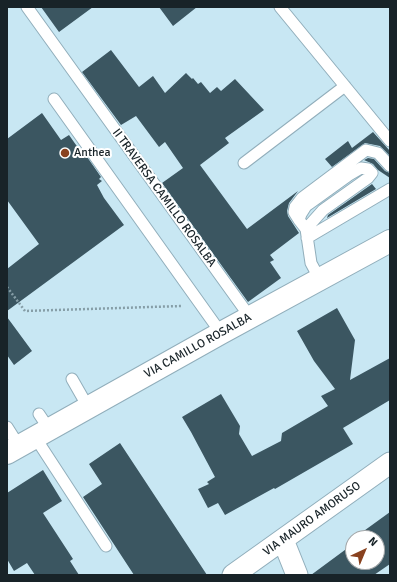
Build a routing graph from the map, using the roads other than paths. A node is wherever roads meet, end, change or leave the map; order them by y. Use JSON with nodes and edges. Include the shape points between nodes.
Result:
{"nodes":[{"id":1,"x":27,"y":7,"type":"edge"},
{"id":2,"x":280,"y":7,"type":"edge"},
{"id":3,"x":345,"y":86,"type":"junction"},
{"id":4,"x":54,"y":99,"type":"dead end"},
{"id":5,"x":390,"y":141,"type":"edge"},
{"id":6,"x":244,"y":163,"type":"dead end"},
{"id":7,"x":390,"y":166,"type":"edge"},
{"id":8,"x":390,"y":188,"type":"edge"},
{"id":9,"x":299,"y":220,"type":"junction"},
{"id":10,"x":307,"y":233,"type":"junction"},
{"id":11,"x":390,"y":241,"type":"edge"},
{"id":12,"x":319,"y":278,"type":"junction"},
{"id":13,"x":250,"y":317,"type":"junction"},
{"id":14,"x":221,"y":332,"type":"junction"},
{"id":15,"x":72,"y":379,"type":"dead end"},
{"id":16,"x":88,"y":407,"type":"junction"},
{"id":17,"x":7,"y":427,"type":"edge"},
{"id":18,"x":30,"y":436,"type":"edge"},
{"id":19,"x":390,"y":463,"type":"edge"},
{"id":20,"x":283,"y":540,"type":"junction"},
{"id":21,"x":106,"y":546,"type":"dead end"},
{"id":22,"x":233,"y":575,"type":"edge"},
{"id":23,"x":297,"y":575,"type":"edge"}],
"edges":[{"from":1,"to":13,"type":"lane","name":"II TRAVERSA CAMILLO ROSALBA"},
{"from":2,"to":3,"type":"lane"},
{"from":3,"to":5,"type":"lane"},
{"from":3,"to":6,"type":"lane"},
{"from":4,"to":14,"type":"lane"},
{"from":7,"to":9,"type":"lane","via":[[378,153],[366,150],[302,198],[294,212]]},
{"from":8,"to":10,"type":"lane"},
{"from":9,"to":10,"type":"lane"},
{"from":9,"to":10,"type":"lane","via":[[306,206],[349,175],[361,168],[372,173],[323,210]]},
{"from":10,"to":12,"type":"lane","via":[[311,263]]},
{"from":11,"to":12,"type":"street","name":"VIA CAMILLO ROSALBA"},
{"from":12,"to":13,"type":"street","name":"VIA CAMILLO ROSALBA"},
{"from":13,"to":14,"type":"street","name":"VIA CAMILLO ROSALBA"},
{"from":14,"to":16,"type":"street","name":"VIA CAMILLO ROSALBA"},
{"from":15,"to":16,"type":"lane"},
{"from":16,"to":18,"type":"street","name":"VIA CAMILLO ROSALBA"},
{"from":17,"to":18,"type":"lane"},
{"from":18,"to":21,"type":"lane"},
{"from":19,"to":20,"type":"street","name":"VIA MAURO AMORUSO"},
{"from":20,"to":22,"type":"street","name":"VIA MAURO AMORUSO"},
{"from":20,"to":23,"type":"street"}]}
